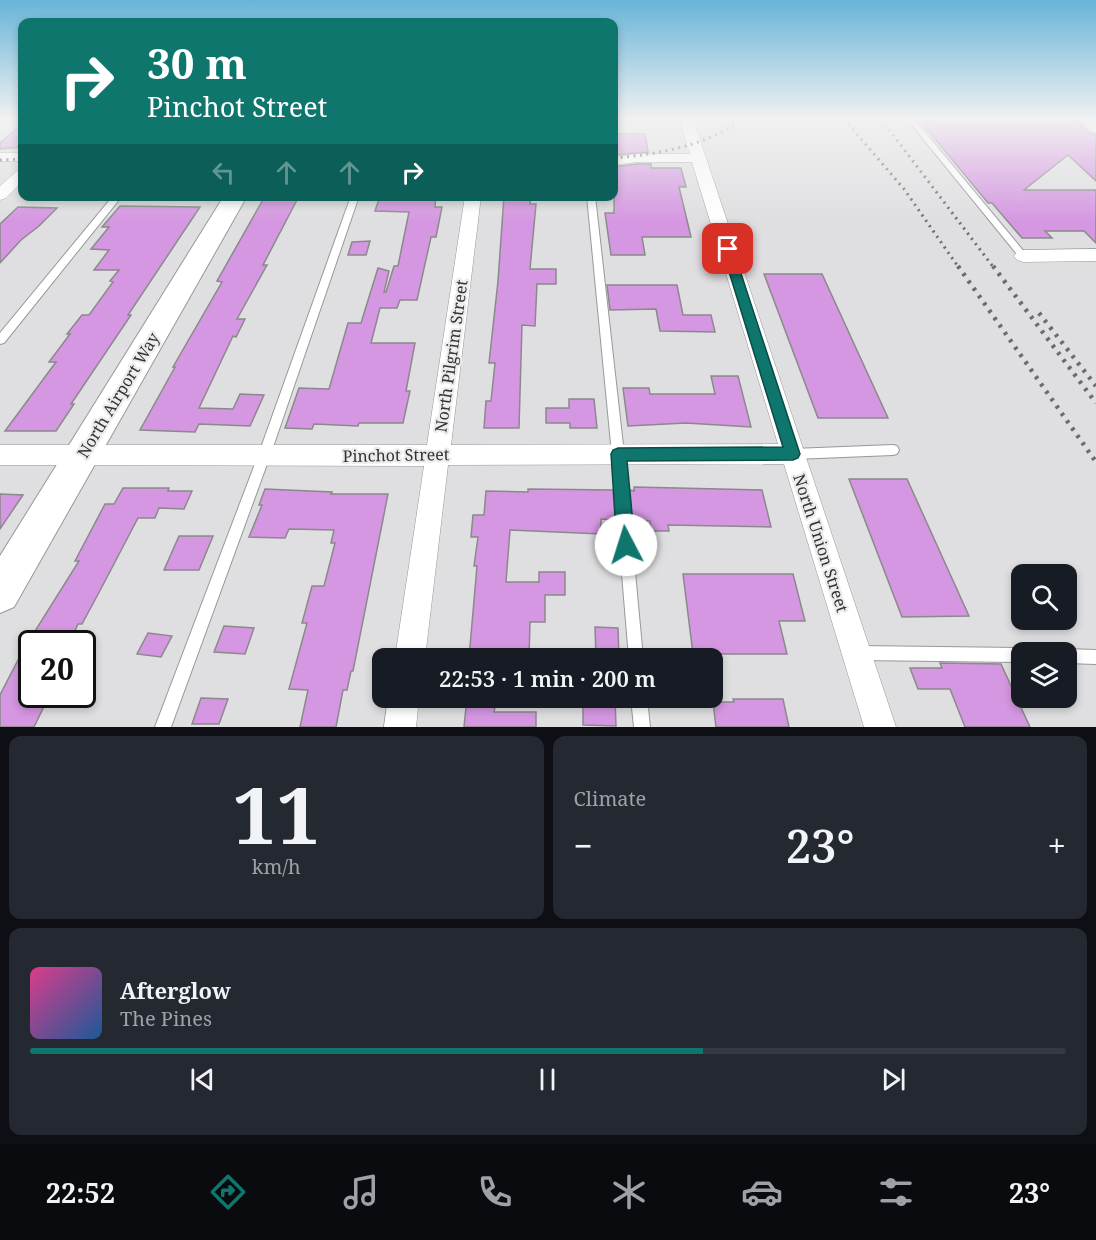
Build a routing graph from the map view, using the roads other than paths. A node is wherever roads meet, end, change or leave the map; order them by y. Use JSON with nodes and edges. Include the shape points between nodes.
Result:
{"nodes":[{"id":1,"x":697,"y":153,"type":"edge"},
{"id":2,"x":938,"y":153,"type":"edge"},
{"id":3,"x":618,"y":156,"type":"edge"},
{"id":4,"x":0,"y":157,"type":"edge"},
{"id":5,"x":18,"y":157,"type":"edge"},
{"id":6,"x":637,"y":158,"type":"junction"},
{"id":7,"x":699,"y":158,"type":"junction"},
{"id":8,"x":618,"y":160,"type":"edge"},
{"id":9,"x":0,"y":162,"type":"edge"},
{"id":10,"x":18,"y":162,"type":"edge"},
{"id":11,"x":18,"y":178,"type":"edge"},
{"id":12,"x":0,"y":195,"type":"edge"},
{"id":13,"x":114,"y":201,"type":"edge"},
{"id":14,"x":233,"y":201,"type":"edge"},
{"id":15,"x":353,"y":201,"type":"edge"},
{"id":16,"x":472,"y":201,"type":"edge"},
{"id":17,"x":592,"y":201,"type":"edge"},
{"id":18,"x":1096,"y":255,"type":"edge"},
{"id":19,"x":1023,"y":256,"type":"joint"},
{"id":20,"x":0,"y":340,"type":"edge"},
{"id":21,"x":893,"y":450,"type":"dead end"},
{"id":22,"x":438,"y":454,"type":"junction"},
{"id":23,"x":618,"y":454,"type":"junction"},
{"id":24,"x":793,"y":454,"type":"junction"},
{"id":25,"x":0,"y":455,"type":"edge"},
{"id":26,"x":82,"y":455,"type":"junction"},
{"id":27,"x":264,"y":456,"type":"junction"},
{"id":28,"x":0,"y":593,"type":"edge"},
{"id":29,"x":411,"y":648,"type":"edge"},
{"id":30,"x":635,"y":648,"type":"edge"},
{"id":31,"x":856,"y":653,"type":"junction"},
{"id":32,"x":1011,"y":655,"type":"edge"},
{"id":33,"x":1077,"y":656,"type":"edge"},
{"id":34,"x":1096,"y":657,"type":"edge"},
{"id":35,"x":403,"y":708,"type":"edge"},
{"id":36,"x":640,"y":708,"type":"edge"},
{"id":37,"x":163,"y":727,"type":"edge"},
{"id":38,"x":400,"y":727,"type":"edge"},
{"id":39,"x":642,"y":727,"type":"edge"},
{"id":40,"x":879,"y":727,"type":"edge"}],
"edges":[{"from":1,"to":7,"type":"street","name":"North Union Street"},
{"from":2,"to":19,"type":"lane"},
{"from":3,"to":6,"type":"street"},
{"from":4,"to":5,"type":"street"},
{"from":6,"to":7,"type":"street"},
{"from":6,"to":8,"type":"street"},
{"from":7,"to":24,"type":"street","name":"North Union Street"},
{"from":9,"to":10,"type":"street"},
{"from":11,"to":12,"type":"street"},
{"from":13,"to":20,"type":"lane"},
{"from":14,"to":26,"type":"main road","name":"North Airport Way"},
{"from":15,"to":27,"type":"lane"},
{"from":16,"to":22,"type":"street","name":"North Pilgrim Street"},
{"from":17,"to":23,"type":"lane"},
{"from":18,"to":19,"type":"street"},
{"from":21,"to":24,"type":"lane"},
{"from":22,"to":23,"type":"street","name":"Pinchot Street"},
{"from":22,"to":27,"type":"street","name":"Pinchot Street"},
{"from":22,"to":29,"type":"street","name":"North Pilgrim Street"},
{"from":23,"to":24,"type":"street","name":"Pinchot Street"},
{"from":23,"to":30,"type":"lane"},
{"from":24,"to":31,"type":"street","name":"North Union Street"},
{"from":25,"to":26,"type":"street","name":"Pinchot Street"},
{"from":26,"to":27,"type":"street","name":"Pinchot Street"},
{"from":26,"to":28,"type":"main road","name":"North Airport Way"},
{"from":27,"to":37,"type":"lane"},
{"from":31,"to":32,"type":"lane"},
{"from":31,"to":40,"type":"street","name":"North Union Street"},
{"from":33,"to":34,"type":"lane"},
{"from":35,"to":38,"type":"street"},
{"from":36,"to":39,"type":"lane"}]}
